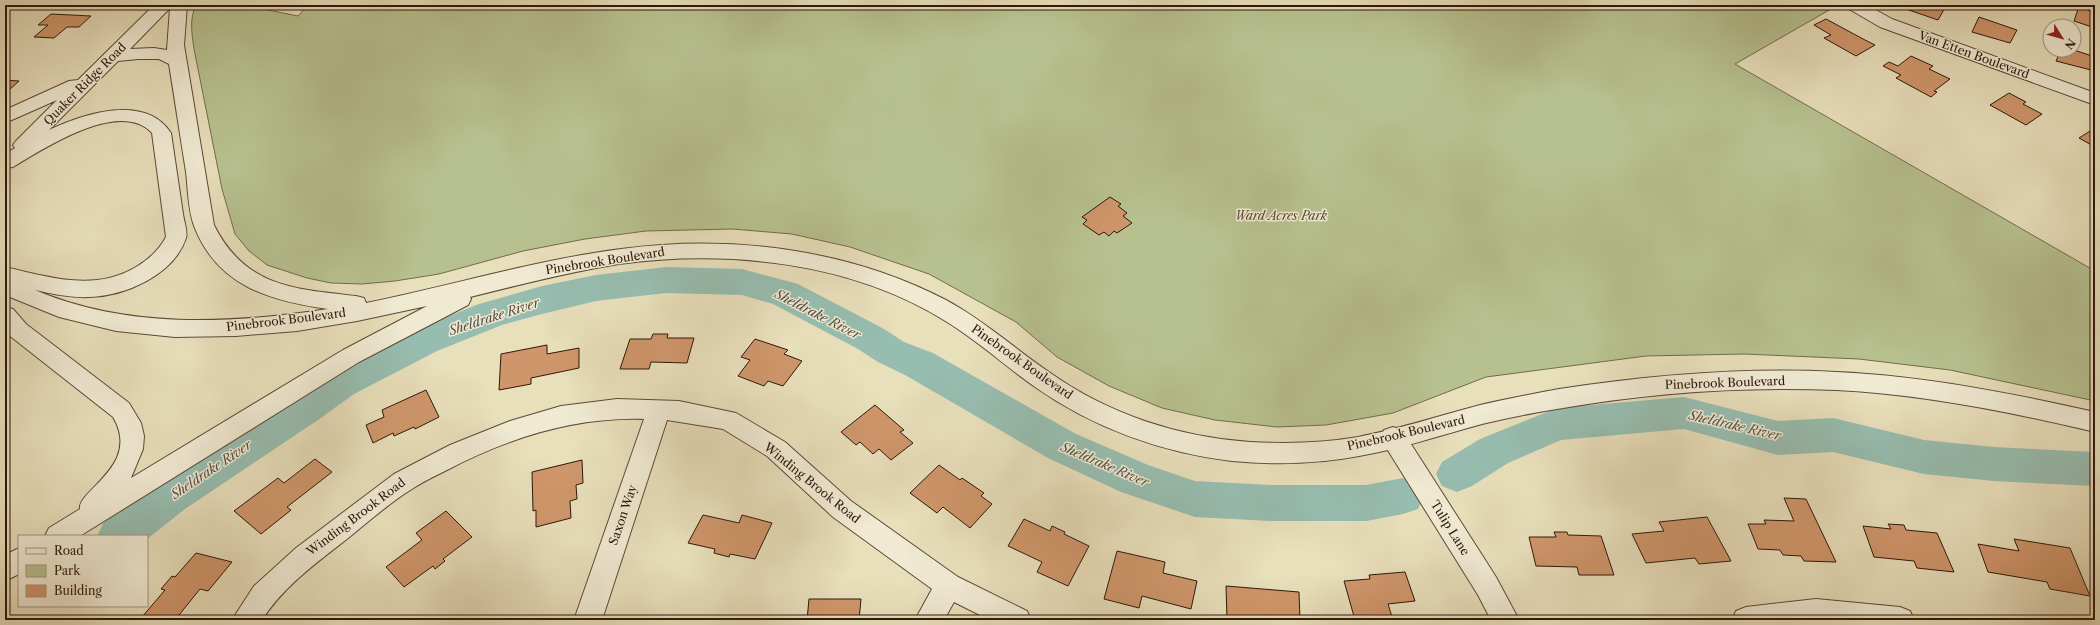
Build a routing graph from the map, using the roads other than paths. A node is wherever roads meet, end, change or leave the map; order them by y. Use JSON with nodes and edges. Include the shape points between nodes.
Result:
{"nodes":[{"id":1,"x":164,"y":5,"type":"edge"},
{"id":2,"x":179,"y":5,"type":"edge"},
{"id":3,"x":1855,"y":5,"type":"edge"},
{"id":4,"x":113,"y":56,"type":"junction"},
{"id":5,"x":178,"y":61,"type":"junction"},
{"id":6,"x":90,"y":78,"type":"junction"},
{"id":7,"x":2095,"y":99,"type":"edge"},
{"id":8,"x":5,"y":117,"type":"edge"},
{"id":9,"x":5,"y":162,"type":"edge"},
{"id":10,"x":5,"y":275,"type":"edge"},
{"id":11,"x":493,"y":283,"type":"junction"},
{"id":12,"x":5,"y":286,"type":"edge"},
{"id":13,"x":383,"y":306,"type":"junction"},
{"id":14,"x":5,"y":315,"type":"edge"},
{"id":15,"x":659,"y":410,"type":"junction"},
{"id":16,"x":2095,"y":422,"type":"edge"},
{"id":17,"x":1393,"y":437,"type":"junction"},
{"id":18,"x":60,"y":535,"type":"edge"},
{"id":19,"x":61,"y":535,"type":"edge"},
{"id":20,"x":18,"y":561,"type":"edge"},
{"id":21,"x":5,"y":569,"type":"edge"},
{"id":22,"x":949,"y":586,"type":"junction"},
{"id":23,"x":246,"y":620,"type":"edge"},
{"id":24,"x":588,"y":620,"type":"edge"},
{"id":25,"x":929,"y":620,"type":"edge"},
{"id":26,"x":1017,"y":620,"type":"edge"},
{"id":27,"x":1505,"y":620,"type":"edge"},
{"id":28,"x":1746,"y":620,"type":"edge"},
{"id":29,"x":1900,"y":620,"type":"edge"}],
"edges":[{"from":1,"to":4,"type":"street","name":"Quaker Ridge Road"},
{"from":2,"to":5,"type":"street","via":[[175,31]]},
{"from":3,"to":7,"type":"street","name":"Van Etten Boulevard","via":[[1886,24]]},
{"from":4,"to":5,"type":"street","via":[[150,53],[171,56]]},
{"from":4,"to":6,"type":"street","name":"Quaker Ridge Road"},
{"from":5,"to":13,"type":"street","via":[[204,225],[218,253],[242,276],[280,293],[302,298]]},
{"from":6,"to":8,"type":"street"},
{"from":6,"to":9,"type":"street","name":"Quaker Ridge Road"},
{"from":9,"to":10,"type":"street","via":[[88,121],[129,116],[151,122],[161,133],[176,236],[172,246],[157,263],[131,280],[114,286],[96,290],[69,288]]},
{"from":11,"to":13,"type":"street","name":"Pinebrook Boulevard"},
{"from":11,"to":17,"type":"street","name":"Pinebrook Boulevard","via":[[575,263],[642,253],[705,251],[780,255],[864,275],[914,294],[984,335],[1059,392],[1121,422],[1183,442],[1239,452],[1275,452],[1357,446]]},
{"from":11,"to":19,"type":"street","via":[[375,343]]},
{"from":12,"to":13,"type":"street","name":"Pinebrook Boulevard","via":[[28,298],[76,315],[138,327],[169,329],[269,324]]},
{"from":14,"to":18,"type":"street","via":[[18,330],[121,410],[127,417],[133,435],[129,459],[112,487]]},
{"from":15,"to":22,"type":"street","name":"Winding Brook Road","via":[[728,420],[776,449],[842,509]]},
{"from":15,"to":23,"type":"street","name":"Winding Brook Road","via":[[616,409],[561,416],[510,431],[459,452],[403,481],[305,556],[263,595]]},
{"from":15,"to":24,"type":"street","name":"Saxon Way"},
{"from":16,"to":17,"type":"street","name":"Pinebrook Boulevard","via":[[2018,406],[1905,388],[1839,381],[1725,382],[1637,387],[1559,398],[1516,406]]},
{"from":17,"to":27,"type":"street","name":"Tulip Lane","via":[[1487,586]]},
{"from":20,"to":21,"type":"street"},
{"from":22,"to":25,"type":"street"},
{"from":22,"to":26,"type":"street","name":"Winding Brook Road"},
{"from":28,"to":29,"type":"street","via":[[1816,612]]}]}
